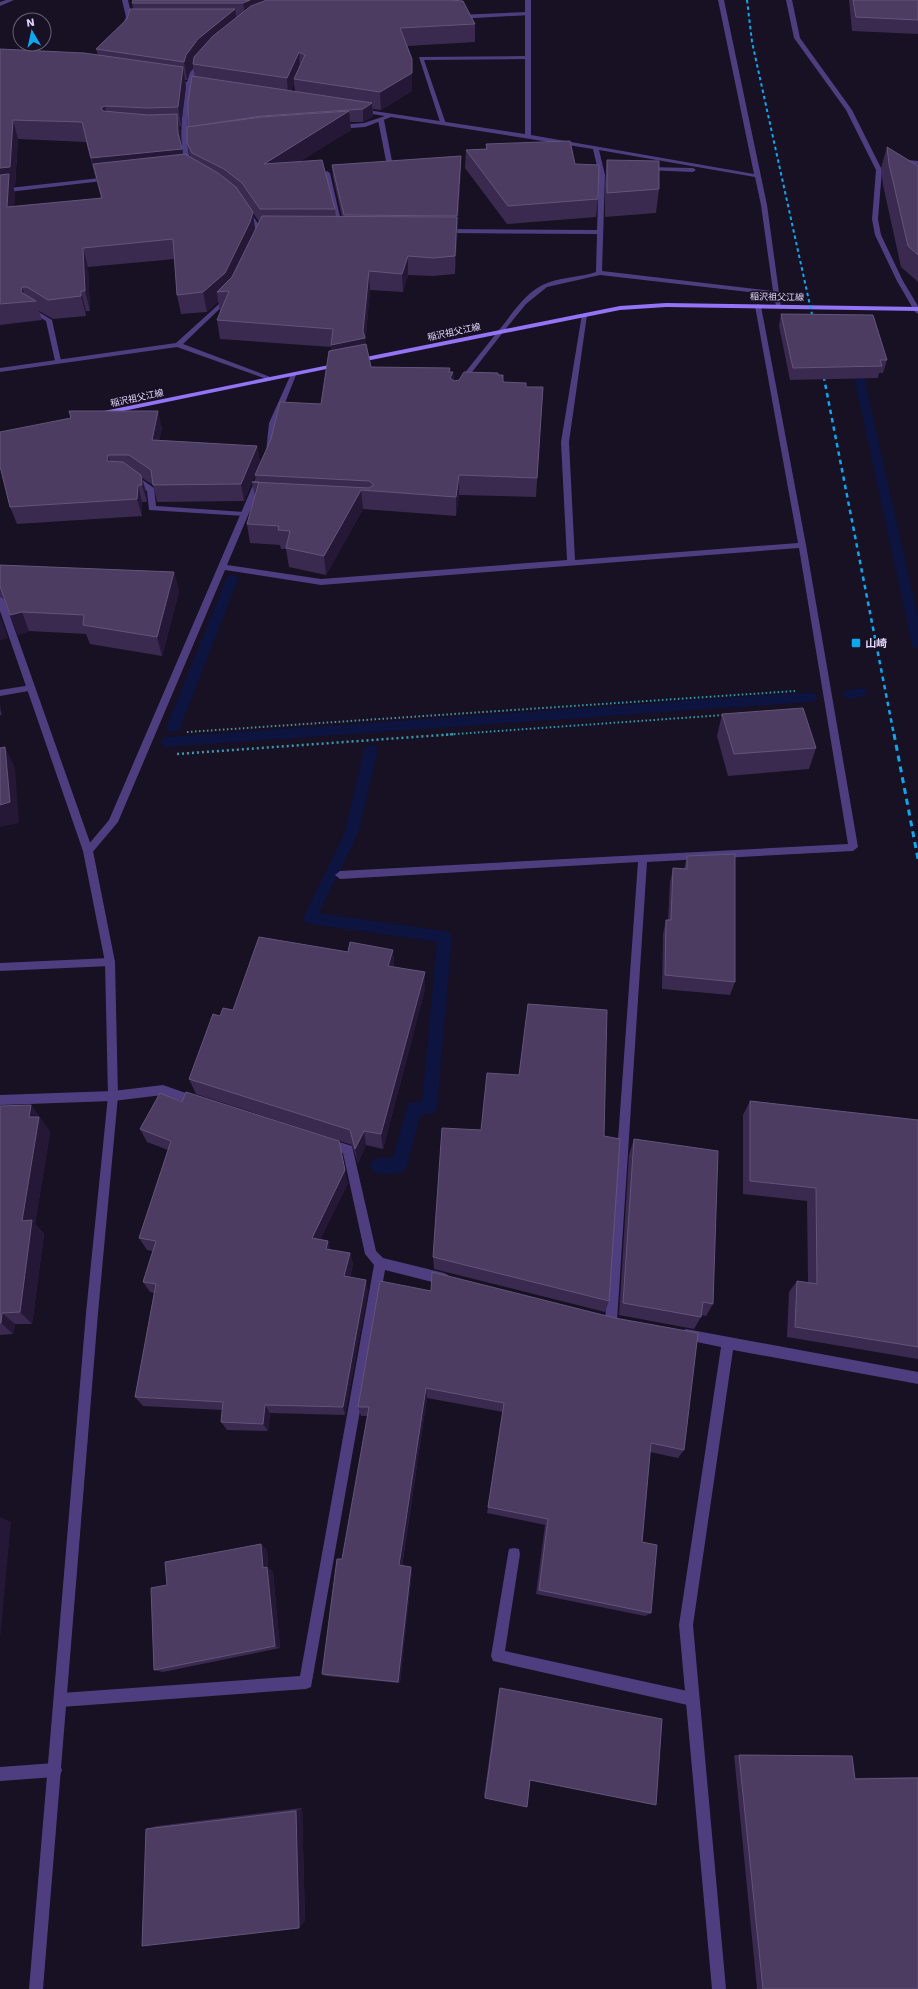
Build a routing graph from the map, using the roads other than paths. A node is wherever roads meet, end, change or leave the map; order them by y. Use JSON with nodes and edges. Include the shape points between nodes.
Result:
{"nodes":[{"id":1,"x":11,"y":0,"type":"edge"},
{"id":2,"x":125,"y":0,"type":"edge"},
{"id":3,"x":528,"y":0,"type":"edge"},
{"id":4,"x":721,"y":0,"type":"edge"},
{"id":5,"x":789,"y":0,"type":"edge"},
{"id":6,"x":0,"y":4,"type":"edge"},
{"id":7,"x":528,"y":14,"type":"junction"},
{"id":8,"x":451,"y":16,"type":"edge"},
{"id":9,"x":127,"y":24,"type":"junction"},
{"id":10,"x":134,"y":24,"type":"edge"},
{"id":11,"x":122,"y":29,"type":"edge"},
{"id":12,"x":208,"y":56,"type":"edge"},
{"id":13,"x":528,"y":57,"type":"junction"},
{"id":14,"x":167,"y":81,"type":"edge"},
{"id":15,"x":190,"y":85,"type":"junction"},
{"id":16,"x":213,"y":88,"type":"edge"},
{"id":17,"x":352,"y":110,"type":"edge"},
{"id":18,"x":391,"y":116,"type":"junction"},
{"id":19,"x":381,"y":120,"type":"junction"},
{"id":20,"x":443,"y":124,"type":"junction"},
{"id":21,"x":334,"y":127,"type":"edge"},
{"id":22,"x":528,"y":136,"type":"junction"},
{"id":23,"x":192,"y":142,"type":"edge"},
{"id":24,"x":185,"y":143,"type":"junction"},
{"id":25,"x":596,"y":148,"type":"junction"},
{"id":26,"x":874,"y":159,"type":"junction"},
{"id":27,"x":881,"y":159,"type":"dead end"},
{"id":28,"x":889,"y":160,"type":"edge"},
{"id":29,"x":389,"y":161,"type":"edge"},
{"id":30,"x":918,"y":163,"type":"edge"},
{"id":31,"x":601,"y":170,"type":"junction"},
{"id":32,"x":609,"y":170,"type":"edge"},
{"id":33,"x":641,"y":170,"type":"edge"},
{"id":34,"x":720,"y":170,"type":"junction"},
{"id":35,"x":183,"y":171,"type":"edge"},
{"id":36,"x":327,"y":173,"type":"edge"},
{"id":37,"x":758,"y":176,"type":"junction"},
{"id":38,"x":119,"y":178,"type":"edge"},
{"id":39,"x":0,"y":191,"type":"edge"},
{"id":40,"x":242,"y":204,"type":"edge"},
{"id":41,"x":260,"y":231,"type":"junction"},
{"id":42,"x":268,"y":231,"type":"edge"},
{"id":43,"x":334,"y":231,"type":"edge"},
{"id":44,"x":342,"y":231,"type":"junction"},
{"id":45,"x":350,"y":231,"type":"edge"},
{"id":46,"x":436,"y":231,"type":"edge"},
{"id":47,"x":600,"y":232,"type":"junction"},
{"id":48,"x":254,"y":249,"type":"edge"},
{"id":49,"x":599,"y":273,"type":"junction"},
{"id":50,"x":777,"y":293,"type":"junction"},
{"id":51,"x":232,"y":294,"type":"edge"},
{"id":52,"x":758,"y":306,"type":"junction"},
{"id":53,"x":779,"y":306,"type":"junction"},
{"id":54,"x":30,"y":309,"type":"edge"},
{"id":55,"x":918,"y":310,"type":"edge"},
{"id":56,"x":584,"y":315,"type":"junction"},
{"id":57,"x":501,"y":331,"type":"junction"},
{"id":58,"x":178,"y":344,"type":"junction"},
{"id":59,"x":58,"y":361,"type":"junction"},
{"id":60,"x":0,"y":370,"type":"edge"},
{"id":61,"x":293,"y":375,"type":"junction"},
{"id":62,"x":271,"y":379,"type":"junction"},
{"id":63,"x":460,"y":391,"type":"edge"},
{"id":64,"x":94,"y":416,"type":"edge"},
{"id":65,"x":268,"y":458,"type":"edge"},
{"id":66,"x":262,"y":471,"type":"edge"},
{"id":67,"x":123,"y":475,"type":"edge"},
{"id":68,"x":244,"y":514,"type":"junction"},
{"id":69,"x":802,"y":545,"type":"junction"},
{"id":70,"x":571,"y":562,"type":"junction"},
{"id":71,"x":222,"y":567,"type":"junction"},
{"id":72,"x":0,"y":599,"type":"edge"},
{"id":73,"x":31,"y":688,"type":"junction"},
{"id":74,"x":0,"y":693,"type":"edge"},
{"id":75,"x":88,"y":851,"type":"junction"},
{"id":76,"x":643,"y":858,"type":"junction"},
{"id":77,"x":340,"y":875,"type":"dead end"},
{"id":78,"x":110,"y":962,"type":"junction"},
{"id":79,"x":0,"y":967,"type":"edge"},
{"id":80,"x":112,"y":1096,"type":"junction"},
{"id":81,"x":0,"y":1100,"type":"edge"},
{"id":82,"x":207,"y":1105,"type":"edge"},
{"id":83,"x":319,"y":1140,"type":"edge"},
{"id":84,"x":380,"y":1263,"type":"junction"},
{"id":85,"x":457,"y":1282,"type":"edge"},
{"id":86,"x":611,"y":1321,"type":"edge"},
{"id":87,"x":673,"y":1333,"type":"edge"},
{"id":88,"x":728,"y":1343,"type":"junction"},
{"id":89,"x":918,"y":1378,"type":"edge"},
{"id":90,"x":514,"y":1554,"type":"dead end"},
{"id":91,"x":692,"y":1699,"type":"junction"},
{"id":92,"x":61,"y":1700,"type":"junction"},
{"id":93,"x":55,"y":1770,"type":"junction"},
{"id":94,"x":0,"y":1774,"type":"edge"},
{"id":95,"x":36,"y":1989,"type":"edge"},
{"id":96,"x":719,"y":1989,"type":"edge"}],
"edges":[{"from":1,"to":6,"type":"street"},
{"from":2,"to":9,"type":"street","via":[[129,17]]},
{"from":3,"to":7,"type":"street"},
{"from":4,"to":37,"type":"street"},
{"from":5,"to":26,"type":"street","via":[[797,38],[849,110]]},
{"from":7,"to":8,"type":"street"},
{"from":7,"to":13,"type":"street"},
{"from":9,"to":10,"type":"street"},
{"from":9,"to":11,"type":"street"},
{"from":12,"to":15,"type":"street","via":[[192,75]]},
{"from":13,"to":20,"type":"street","via":[[420,58]]},
{"from":13,"to":22,"type":"street"},
{"from":14,"to":15,"type":"street"},
{"from":15,"to":16,"type":"street"},
{"from":15,"to":24,"type":"street","via":[[182,129]]},
{"from":17,"to":18,"type":"street"},
{"from":18,"to":19,"type":"street"},
{"from":18,"to":20,"type":"street"},
{"from":19,"to":21,"type":"street","via":[[365,125]]},
{"from":19,"to":29,"type":"street"},
{"from":20,"to":22,"type":"street"},
{"from":22,"to":25,"type":"street"},
{"from":23,"to":24,"type":"street"},
{"from":24,"to":35,"type":"street","via":[[186,162],[191,172]]},
{"from":25,"to":31,"type":"street"},
{"from":25,"to":34,"type":"street"},
{"from":26,"to":27,"type":"street"},
{"from":26,"to":55,"type":"street","via":[[879,170],[875,220],[878,235],[900,281]]},
{"from":28,"to":30,"type":"street"},
{"from":31,"to":32,"type":"street"},
{"from":31,"to":47,"type":"street"},
{"from":33,"to":34,"type":"street"},
{"from":34,"to":37,"type":"street"},
{"from":36,"to":44,"type":"street"},
{"from":37,"to":50,"type":"street"},
{"from":38,"to":39,"type":"street"},
{"from":40,"to":41,"type":"street"},
{"from":41,"to":42,"type":"street"},
{"from":41,"to":48,"type":"street"},
{"from":43,"to":44,"type":"street"},
{"from":44,"to":45,"type":"street"},
{"from":46,"to":47,"type":"street"},
{"from":47,"to":49,"type":"street"},
{"from":49,"to":50,"type":"street"},
{"from":49,"to":57,"type":"street","via":[[588,278],[552,284],[533,293]]},
{"from":50,"to":53,"type":"street"},
{"from":51,"to":58,"type":"street"},
{"from":52,"to":53,"type":"main road","name":"稲沢祖父江線"},
{"from":52,"to":56,"type":"main road","name":"稲沢祖父江線","via":[[666,305],[620,308]]},
{"from":52,"to":69,"type":"street"},
{"from":53,"to":55,"type":"main road","name":"稲沢祖父江線"},
{"from":54,"to":59,"type":"street","via":[[49,320]]},
{"from":56,"to":57,"type":"main road","name":"稲沢祖父江線"},
{"from":56,"to":70,"type":"street","via":[[565,442]]},
{"from":57,"to":61,"type":"main road","name":"稲沢祖父江線"},
{"from":57,"to":63,"type":"street","via":[[469,371]]},
{"from":58,"to":59,"type":"street"},
{"from":58,"to":62,"type":"street"},
{"from":59,"to":60,"type":"street"},
{"from":61,"to":62,"type":"main road","name":"稲沢祖父江線"},
{"from":61,"to":65,"type":"street","via":[[273,423]]},
{"from":62,"to":64,"type":"main road","name":"稲沢祖父江線"},
{"from":66,"to":68,"type":"street","via":[[255,497]]},
{"from":67,"to":68,"type":"street","via":[[130,475],[151,490],[152,508]]},
{"from":68,"to":71,"type":"street"},
{"from":69,"to":70,"type":"street"},
{"from":69,"to":76,"type":"street","via":[[852,847]]},
{"from":70,"to":71,"type":"street","via":[[321,582]]},
{"from":71,"to":75,"type":"street","via":[[113,822]]},
{"from":72,"to":73,"type":"street"},
{"from":73,"to":74,"type":"street"},
{"from":73,"to":75,"type":"street"},
{"from":75,"to":78,"type":"street"},
{"from":76,"to":77,"type":"street"},
{"from":76,"to":86,"type":"street"},
{"from":78,"to":79,"type":"street"},
{"from":78,"to":80,"type":"street"},
{"from":80,"to":81,"type":"street"},
{"from":80,"to":82,"type":"street","via":[[163,1090]]},
{"from":80,"to":92,"type":"street"},
{"from":83,"to":84,"type":"street","via":[[348,1150],[371,1254]]},
{"from":84,"to":85,"type":"street"},
{"from":84,"to":92,"type":"street","via":[[306,1682]]},
{"from":87,"to":88,"type":"street"},
{"from":88,"to":89,"type":"street"},
{"from":88,"to":91,"type":"street","via":[[686,1625]]},
{"from":90,"to":91,"type":"street","via":[[498,1656]]},
{"from":91,"to":96,"type":"street"},
{"from":92,"to":93,"type":"street"},
{"from":93,"to":94,"type":"street"},
{"from":93,"to":95,"type":"street"}]}
